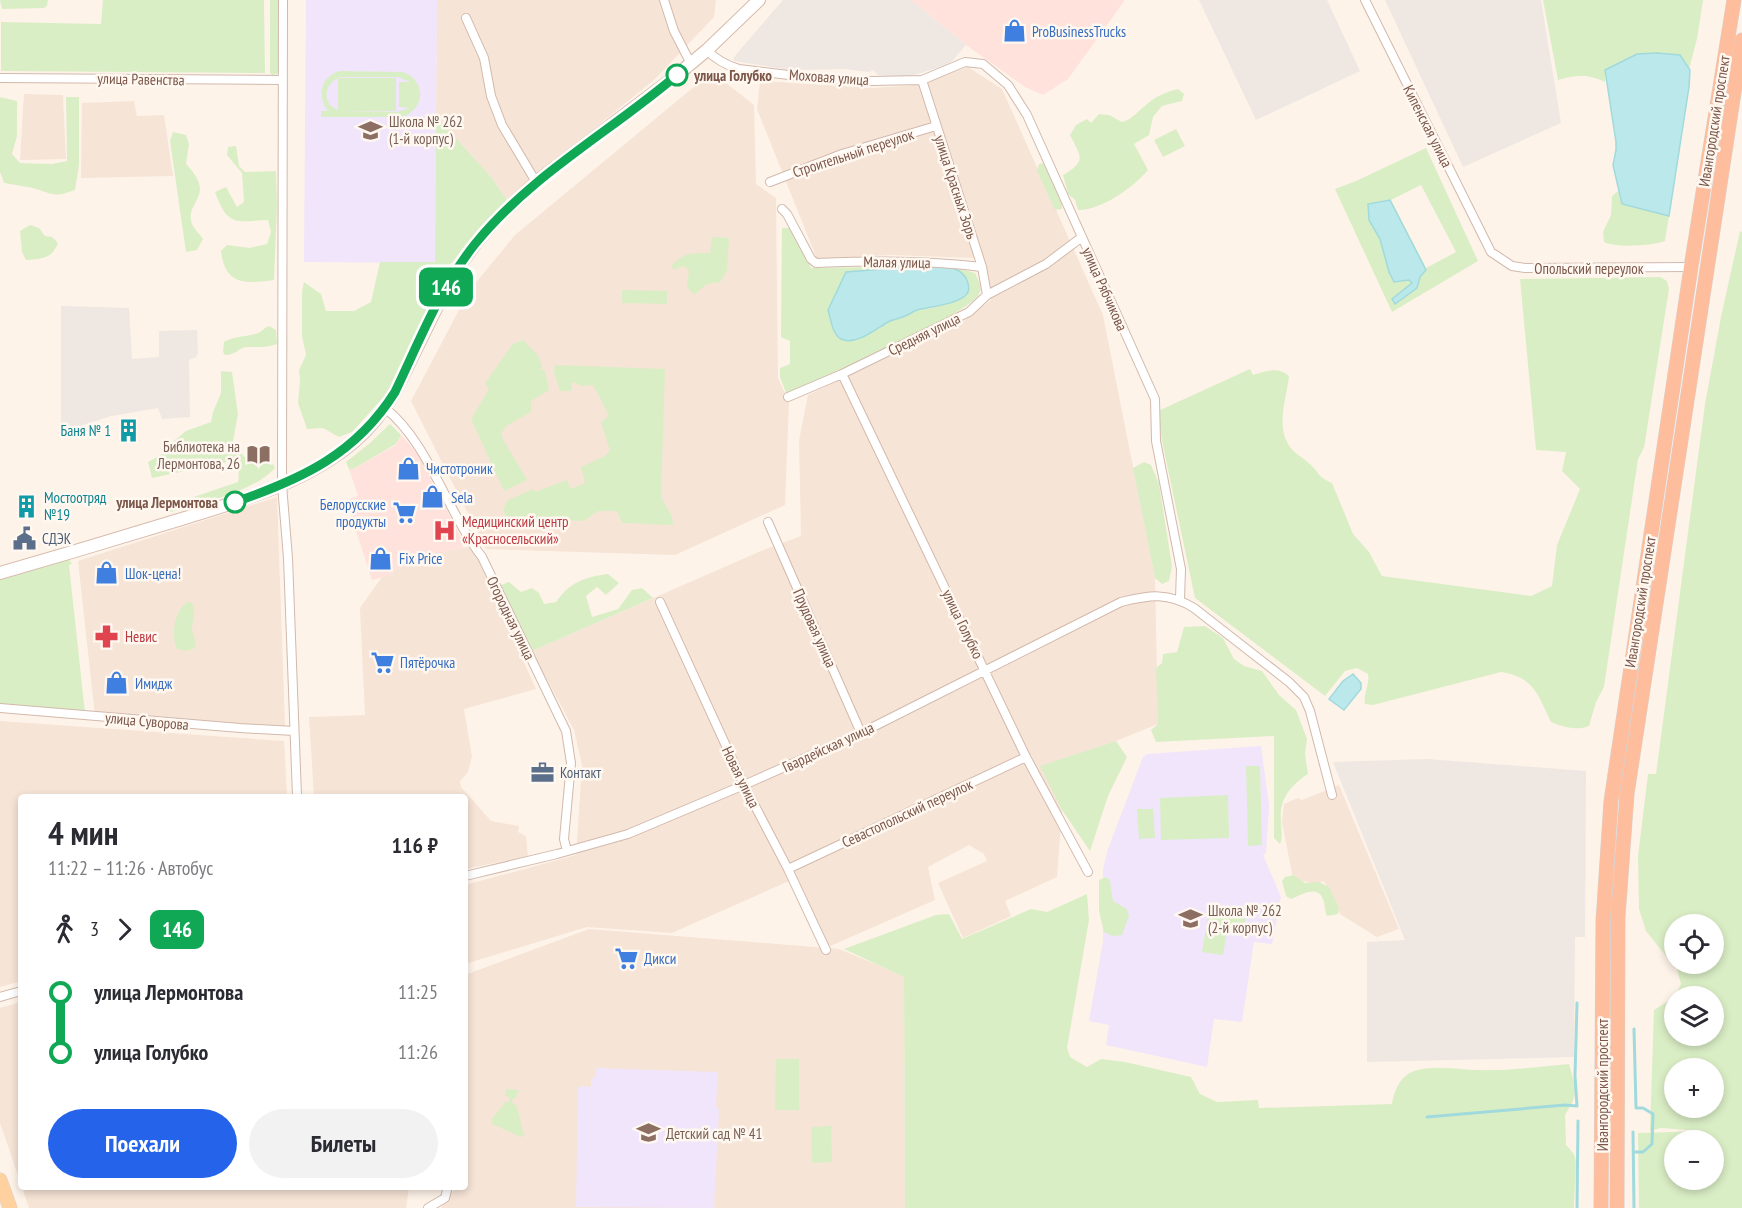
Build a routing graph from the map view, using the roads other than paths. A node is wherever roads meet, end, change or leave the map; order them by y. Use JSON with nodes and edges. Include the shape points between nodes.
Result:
{"nodes":[{"id":1,"x":283,"y":0,"type":"edge"},
{"id":2,"x":664,"y":0,"type":"edge"},
{"id":3,"x":759,"y":0,"type":"edge"},
{"id":4,"x":1365,"y":0,"type":"edge"},
{"id":5,"x":1734,"y":0,"type":"edge"},
{"id":6,"x":465,"y":18,"type":"dead end"},
{"id":7,"x":1742,"y":40,"type":"edge"},
{"id":8,"x":707,"y":50,"type":"junction"},
{"id":9,"x":691,"y":64,"type":"junction"},
{"id":10,"x":0,"y":78,"type":"edge"},
{"id":11,"x":282,"y":80,"type":"junction"},
{"id":12,"x":922,"y":80,"type":"junction"},
{"id":13,"x":936,"y":126,"type":"junction"},
{"id":14,"x":536,"y":182,"type":"junction"},
{"id":15,"x":770,"y":182,"type":"dead end"},
{"id":16,"x":782,"y":209,"type":"dead end"},
{"id":17,"x":1082,"y":237,"type":"junction"},
{"id":18,"x":1491,"y":252,"type":"joint"},
{"id":19,"x":982,"y":267,"type":"junction"},
{"id":20,"x":1691,"y":267,"type":"junction"},
{"id":21,"x":987,"y":295,"type":"junction"},
{"id":22,"x":842,"y":374,"type":"junction"},
{"id":23,"x":788,"y":397,"type":"dead end"},
{"id":24,"x":385,"y":408,"type":"junction"},
{"id":25,"x":282,"y":484,"type":"junction"},
{"id":26,"x":768,"y":522,"type":"dead end"},
{"id":27,"x":0,"y":573,"type":"edge"},
{"id":28,"x":1180,"y":599,"type":"junction"},
{"id":29,"x":660,"y":602,"type":"dead end"},
{"id":30,"x":985,"y":669,"type":"junction"},
{"id":31,"x":0,"y":708,"type":"edge"},
{"id":32,"x":294,"y":731,"type":"junction"},
{"id":33,"x":861,"y":733,"type":"junction"},
{"id":34,"x":1026,"y":757,"type":"junction"},
{"id":35,"x":744,"y":785,"type":"junction"},
{"id":36,"x":297,"y":794,"type":"edge"},
{"id":37,"x":1332,"y":795,"type":"dead end"},
{"id":38,"x":567,"y":851,"type":"junction"},
{"id":39,"x":788,"y":869,"type":"junction"},
{"id":40,"x":1088,"y":872,"type":"dead end"},
{"id":41,"x":468,"y":875,"type":"edge"},
{"id":42,"x":826,"y":950,"type":"dead end"},
{"id":43,"x":18,"y":992,"type":"edge"},
{"id":44,"x":0,"y":997,"type":"edge"},
{"id":45,"x":0,"y":1180,"type":"edge"},
{"id":46,"x":447,"y":1190,"type":"edge"},
{"id":47,"x":10,"y":1208,"type":"edge"},
{"id":48,"x":429,"y":1208,"type":"edge"},
{"id":49,"x":1601,"y":1208,"type":"edge"},
{"id":50,"x":1617,"y":1208,"type":"edge"}],
"edges":[{"from":1,"to":11,"type":"street"},
{"from":2,"to":9,"type":"street","via":[[674,32]]},
{"from":3,"to":8,"type":"main road"},
{"from":4,"to":18,"type":"street","name":"Кипенская улица"},
{"from":5,"to":20,"type":"highway","name":"Ивангородский проспект"},
{"from":6,"to":14,"type":"street","via":[[484,58],[490,96],[502,126]]},
{"from":7,"to":50,"type":"highway","name":"Ивангородский проспект","via":[[1627,794],[1618,917]]},
{"from":8,"to":9,"type":"main road"},
{"from":8,"to":12,"type":"street","name":"Моховая улица","via":[[739,69],[813,78]]},
{"from":9,"to":14,"type":"main road"},
{"from":10,"to":11,"type":"street","name":"улица Равенства"},
{"from":11,"to":25,"type":"street"},
{"from":12,"to":13,"type":"street","name":"улица Красных Зорь"},
{"from":12,"to":17,"type":"street","name":"улица Рябчикова","via":[[965,62],[983,64],[995,72],[1027,115]]},
{"from":13,"to":15,"type":"street","name":"Строительный переулок","via":[[842,154]]},
{"from":13,"to":19,"type":"street","name":"улица Красных Зорь"},
{"from":14,"to":24,"type":"main road","via":[[496,220],[456,270]]},
{"from":16,"to":19,"type":"street","name":"Малая улица","via":[[816,263],[889,261]]},
{"from":17,"to":21,"type":"street","name":"Средняя улица","via":[[1046,264]]},
{"from":17,"to":28,"type":"street","name":"улица Рябчикова","via":[[1155,399],[1156,441],[1181,569]]},
{"from":18,"to":20,"type":"street","name":"Опольский переулок","via":[[1512,266],[1526,268]]},
{"from":19,"to":21,"type":"street","name":"улица Красных Зорь"},
{"from":20,"to":49,"type":"highway","name":"Ивангородский проспект","via":[[1607,833]]},
{"from":21,"to":22,"type":"street","name":"Средняя улица","via":[[969,312]]},
{"from":22,"to":23,"type":"street","name":"Средняя улица"},
{"from":22,"to":30,"type":"street","name":"улица Голубко"},
{"from":24,"to":25,"type":"main road","via":[[354,442]]},
{"from":24,"to":38,"type":"street","name":"Огородная улица","via":[[412,437],[466,537],[482,557],[566,731],[572,763],[564,839]]},
{"from":25,"to":27,"type":"main road","via":[[235,502]]},
{"from":25,"to":32,"type":"street"},
{"from":26,"to":33,"type":"street","name":"Прудовая улица"},
{"from":28,"to":30,"type":"street","name":"Гвардейская улица","via":[[1158,595],[1121,602]]},
{"from":28,"to":37,"type":"street","via":[[1304,697]]},
{"from":29,"to":35,"type":"street","name":"Новая улица"},
{"from":30,"to":33,"type":"street","name":"Гвардейская улица"},
{"from":30,"to":34,"type":"street","name":"улица Голубко"},
{"from":31,"to":32,"type":"street","name":"улица Суворова"},
{"from":32,"to":36,"type":"street"},
{"from":33,"to":35,"type":"street","name":"Гвардейская улица"},
{"from":34,"to":39,"type":"street","name":"Севастопольский переулок"},
{"from":34,"to":40,"type":"street","name":"улица Голубко"},
{"from":35,"to":38,"type":"street","name":"Гвардейская улица","via":[[628,834]]},
{"from":35,"to":39,"type":"street","name":"Новая улица"},
{"from":38,"to":41,"type":"street","name":"Гвардейская улица"},
{"from":39,"to":42,"type":"street","name":"Новая улица"},
{"from":43,"to":44,"type":"street"},
{"from":45,"to":47,"type":"main road"},
{"from":46,"to":48,"type":"street","via":[[445,1198]]}]}
